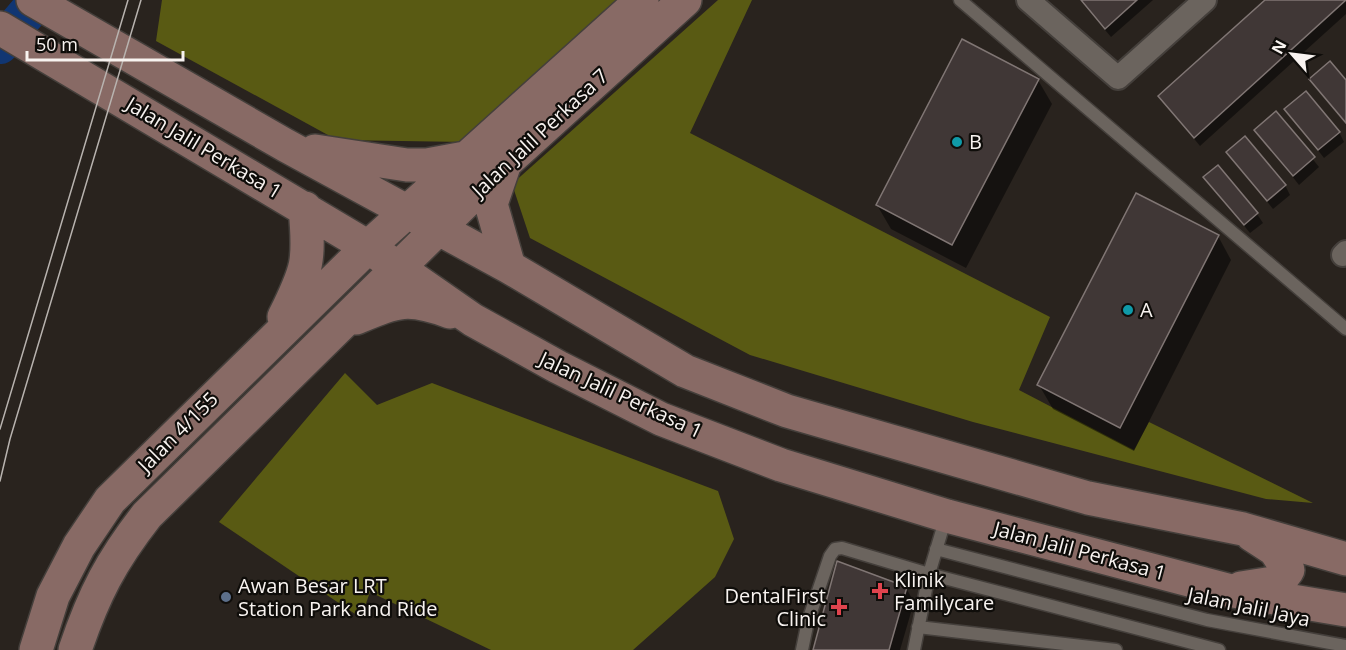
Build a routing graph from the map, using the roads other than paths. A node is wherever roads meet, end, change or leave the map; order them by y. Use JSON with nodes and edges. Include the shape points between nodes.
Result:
{"nodes":[{"id":1,"x":33,"y":0,"type":"edge"},
{"id":2,"x":642,"y":0,"type":"edge"},
{"id":3,"x":685,"y":0,"type":"edge"},
{"id":4,"x":960,"y":0,"type":"edge"},
{"id":5,"x":1028,"y":0,"type":"edge"},
{"id":6,"x":1204,"y":0,"type":"edge"},
{"id":7,"x":0,"y":28,"type":"edge"},
{"id":8,"x":285,"y":146,"type":"junction"},
{"id":9,"x":465,"y":158,"type":"junction"},
{"id":10,"x":506,"y":162,"type":"junction"},
{"id":11,"x":305,"y":208,"type":"junction"},
{"id":12,"x":407,"y":210,"type":"junction"},
{"id":13,"x":441,"y":228,"type":"junction"},
{"id":14,"x":368,"y":247,"type":"junction"},
{"id":15,"x":509,"y":267,"type":"junction"},
{"id":16,"x":399,"y":269,"type":"junction"},
{"id":17,"x":473,"y":320,"type":"junction"},
{"id":18,"x":346,"y":322,"type":"junction"},
{"id":19,"x":1346,"y":329,"type":"edge"},
{"id":20,"x":274,"y":337,"type":"junction"},
{"id":21,"x":947,"y":516,"type":"junction"},
{"id":22,"x":1243,"y":529,"type":"junction"},
{"id":23,"x":936,"y":549,"type":"junction"},
{"id":24,"x":1346,"y":559,"type":"edge"},
{"id":25,"x":929,"y":574,"type":"junction"},
{"id":26,"x":1227,"y":590,"type":"junction"},
{"id":27,"x":1346,"y":610,"type":"edge"},
{"id":28,"x":918,"y":627,"type":"junction"},
{"id":29,"x":1346,"y":646,"type":"edge"},
{"id":30,"x":36,"y":650,"type":"edge"},
{"id":31,"x":75,"y":650,"type":"edge"},
{"id":32,"x":802,"y":650,"type":"edge"},
{"id":33,"x":914,"y":650,"type":"edge"},
{"id":34,"x":1116,"y":650,"type":"edge"},
{"id":35,"x":1217,"y":650,"type":"edge"}],
"edges":[{"from":1,"to":8,"type":"main road","name":"Jalan Jalil Perkasa 1"},
{"from":2,"to":9,"type":"main road","name":"Jalan Jalil Perkasa 7"},
{"from":3,"to":10,"type":"main road","name":"Jalan Jalil Perkasa 7"},
{"from":4,"to":19,"type":"lane"},
{"from":5,"to":6,"type":"street","via":[[1118,78]]},
{"from":7,"to":11,"type":"main road","name":"Jalan Jalil Perkasa 1"},
{"from":8,"to":9,"type":"main road","via":[[407,165]]},
{"from":8,"to":12,"type":"main road","name":"Jalan Jalil Perkasa 1"},
{"from":9,"to":12,"type":"main road","name":"Jalan Jalil Perkasa 7"},
{"from":10,"to":13,"type":"main road","name":"Jalan Jalil Perkasa 7"},
{"from":10,"to":15,"type":"main road","via":[[491,204]]},
{"from":11,"to":14,"type":"main road","name":"Jalan Jalil Perkasa 1"},
{"from":11,"to":20,"type":"main road","via":[[309,253],[303,279]]},
{"from":12,"to":13,"type":"main road","name":"Jalan Jalil Perkasa 1"},
{"from":12,"to":14,"type":"main road","name":"Jalan Jalil Perkasa 7"},
{"from":13,"to":15,"type":"main road","name":"Jalan Jalil Perkasa 1"},
{"from":13,"to":16,"type":"main road","name":"Jalan Jalil Perkasa 7"},
{"from":14,"to":16,"type":"main road","name":"Jalan Jalil Perkasa 1"},
{"from":14,"to":20,"type":"main road","name":"Jalan 4/155"},
{"from":15,"to":22,"type":"main road","name":"Jalan Jalil Perkasa 1","via":[[685,372],[787,411],[1088,498]]},
{"from":16,"to":17,"type":"main road","name":"Jalan Jalil Perkasa 1"},
{"from":16,"to":18,"type":"main road","name":"Jalan 4/155"},
{"from":17,"to":18,"type":"main road","via":[[422,302],[395,302]]},
{"from":17,"to":21,"type":"main road","name":"Jalan Jalil Perkasa 1","via":[[661,419],[781,465]]},
{"from":18,"to":31,"type":"main road","name":"Jalan 4/155","via":[[147,515],[117,554],[90,605]]},
{"from":20,"to":30,"type":"main road","name":"Jalan 4/155","via":[[110,500],[79,546],[53,596]]},
{"from":21,"to":23,"type":"lane"},
{"from":21,"to":26,"type":"main road","name":"Jalan Jalil Perkasa 1"},
{"from":22,"to":24,"type":"main road","name":"Jalan Jalil Perkasa 1"},
{"from":22,"to":26,"type":"main road","via":[[1275,550],[1288,570],[1279,582]]},
{"from":23,"to":25,"type":"lane"},
{"from":23,"to":29,"type":"lane","name":"Jalan Jalil Jaya","via":[[1207,620]]},
{"from":25,"to":28,"type":"lane"},
{"from":25,"to":32,"type":"lane","via":[[835,549],[808,621]]},
{"from":25,"to":35,"type":"lane"},
{"from":26,"to":27,"type":"main road","name":"Jalan Jalil Perkasa 1"},
{"from":28,"to":33,"type":"lane"},
{"from":28,"to":34,"type":"lane"}]}
